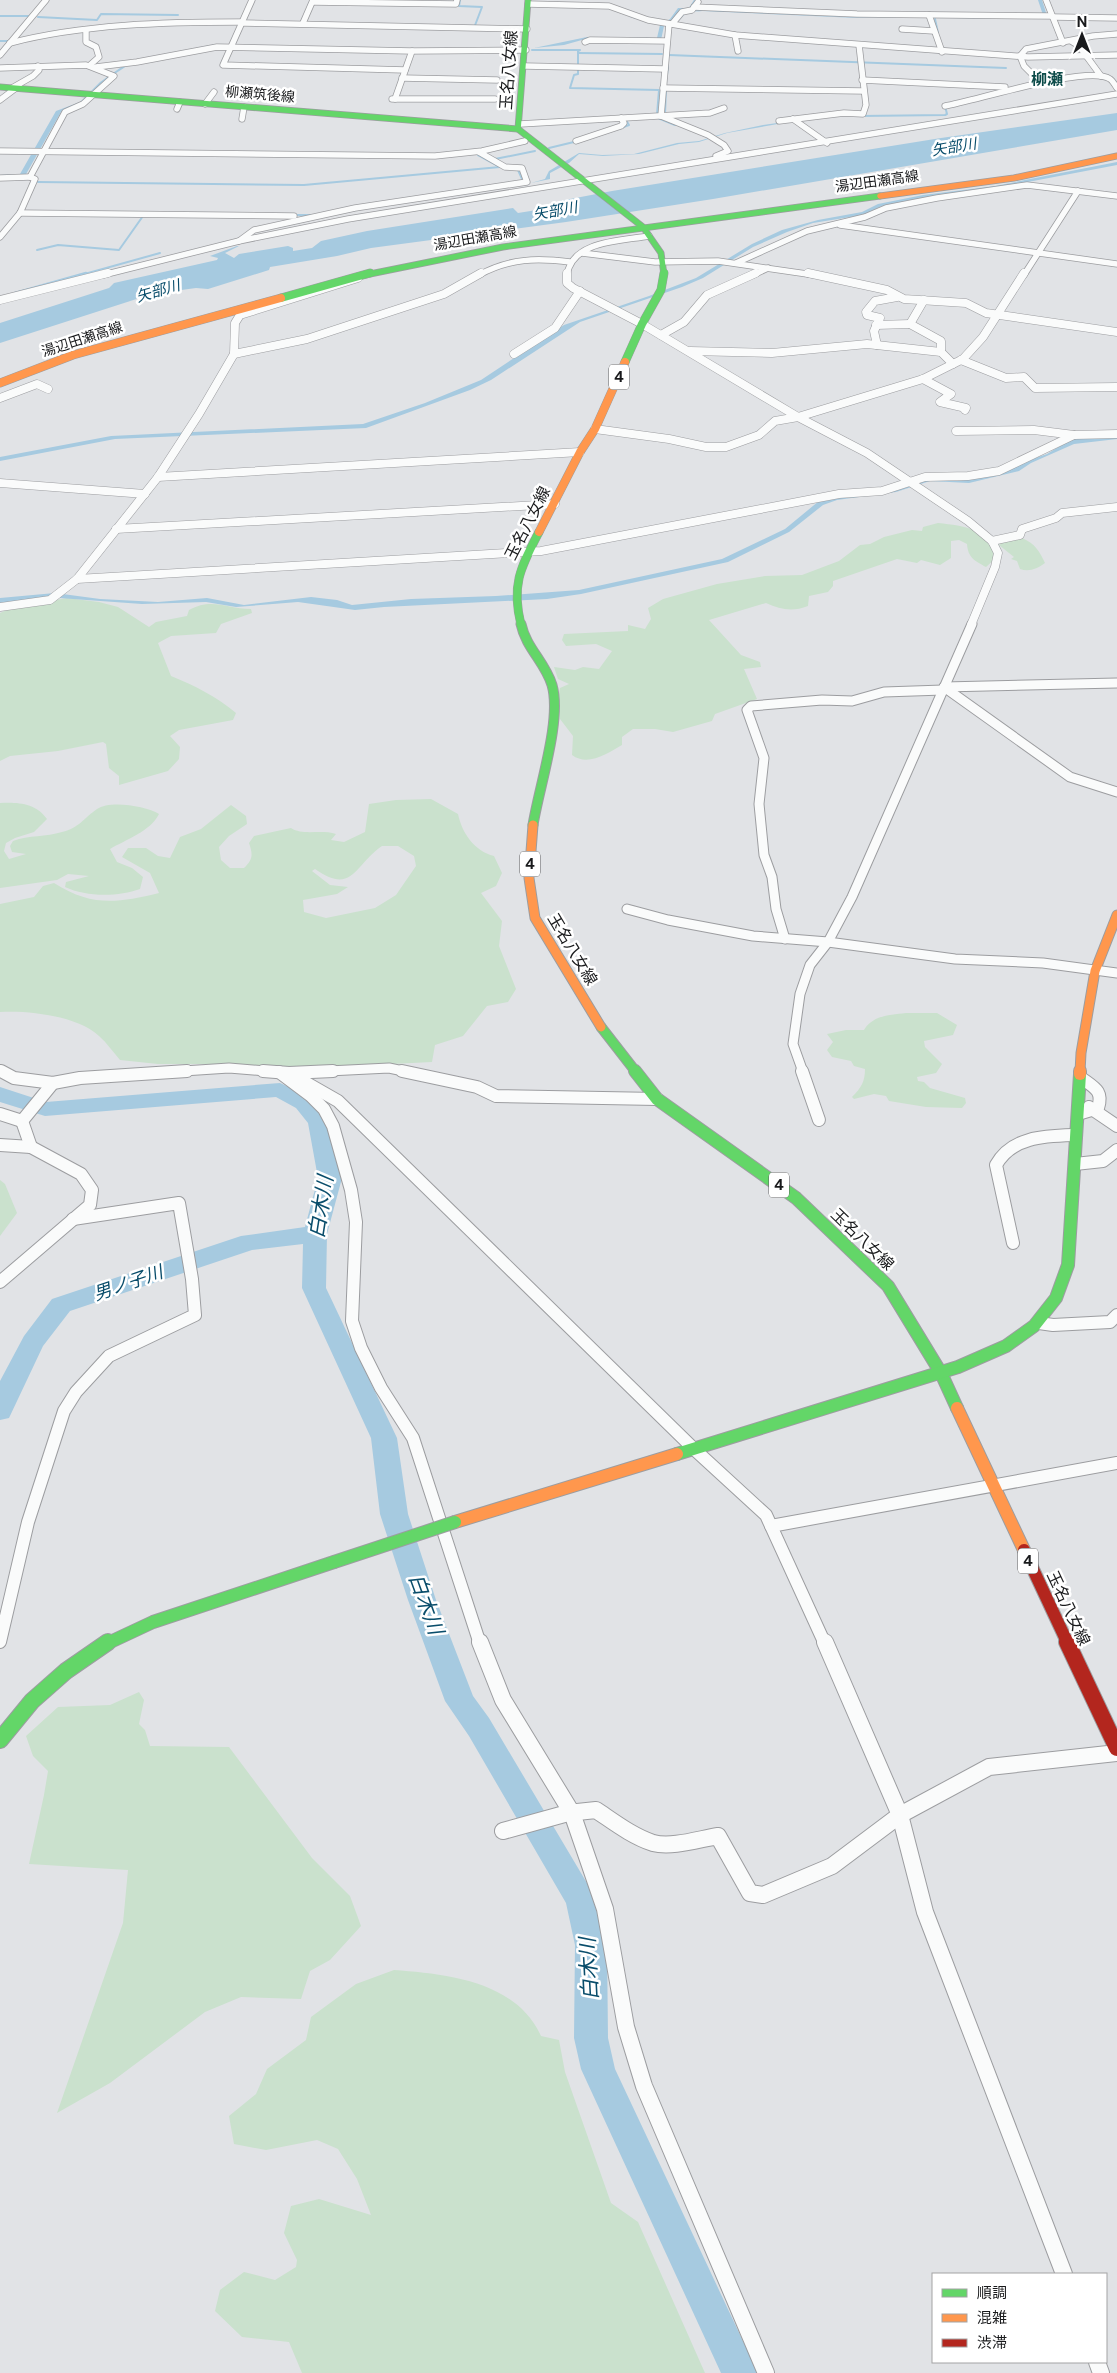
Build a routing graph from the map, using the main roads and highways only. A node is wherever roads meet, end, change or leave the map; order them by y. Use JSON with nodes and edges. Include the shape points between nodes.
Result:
{"nodes":[{"id":1,"x":528,"y":2,"type":"edge"},
{"id":2,"x":0,"y":87,"type":"edge"},
{"id":3,"x":519,"y":126,"type":"junction"},
{"id":4,"x":1117,"y":156,"type":"edge"},
{"id":5,"x":643,"y":229,"type":"junction"},
{"id":6,"x":0,"y":383,"type":"edge"},
{"id":7,"x":1117,"y":915,"type":"edge"},
{"id":8,"x":941,"y":1374,"type":"junction"},
{"id":9,"x":0,"y":1740,"type":"edge"},
{"id":10,"x":1117,"y":1748,"type":"edge"}],
"edges":[{"from":1,"to":3,"type":"main road","name":"玉名八女線"},
{"from":2,"to":3,"type":"main road","name":"柳瀬筑後線","via":[[178,105],[205,104],[243,113]]},
{"from":3,"to":5,"type":"main road","name":"玉名八女線","number":"4"},
{"from":4,"to":5,"type":"main road","name":"湯辺田瀬高線","via":[[1014,178]]},
{"from":5,"to":6,"type":"main road","name":"湯辺田瀬高線","via":[[503,247],[366,274],[73,355]]},
{"from":5,"to":8,"type":"main road","name":"玉名八女線","number":"4","via":[[661,252],[664,276],[659,294],[642,324],[595,429],[520,569],[517,597],[520,619],[528,646],[553,688],[548,755],[536,800],[532,832],[529,878],[535,918],[600,1025],[657,1099],[796,1198],[888,1286]]},
{"from":7,"to":8,"type":"main road","via":[[1096,971],[1081,1053],[1068,1265],[1057,1296],[1039,1323],[1015,1342]]},
{"from":8,"to":9,"type":"main road","bridge":true,"via":[[455,1522],[153,1622],[114,1638],[66,1671],[32,1701]]},
{"from":8,"to":10,"type":"main road","name":"玉名八女線","number":"4"}]}
